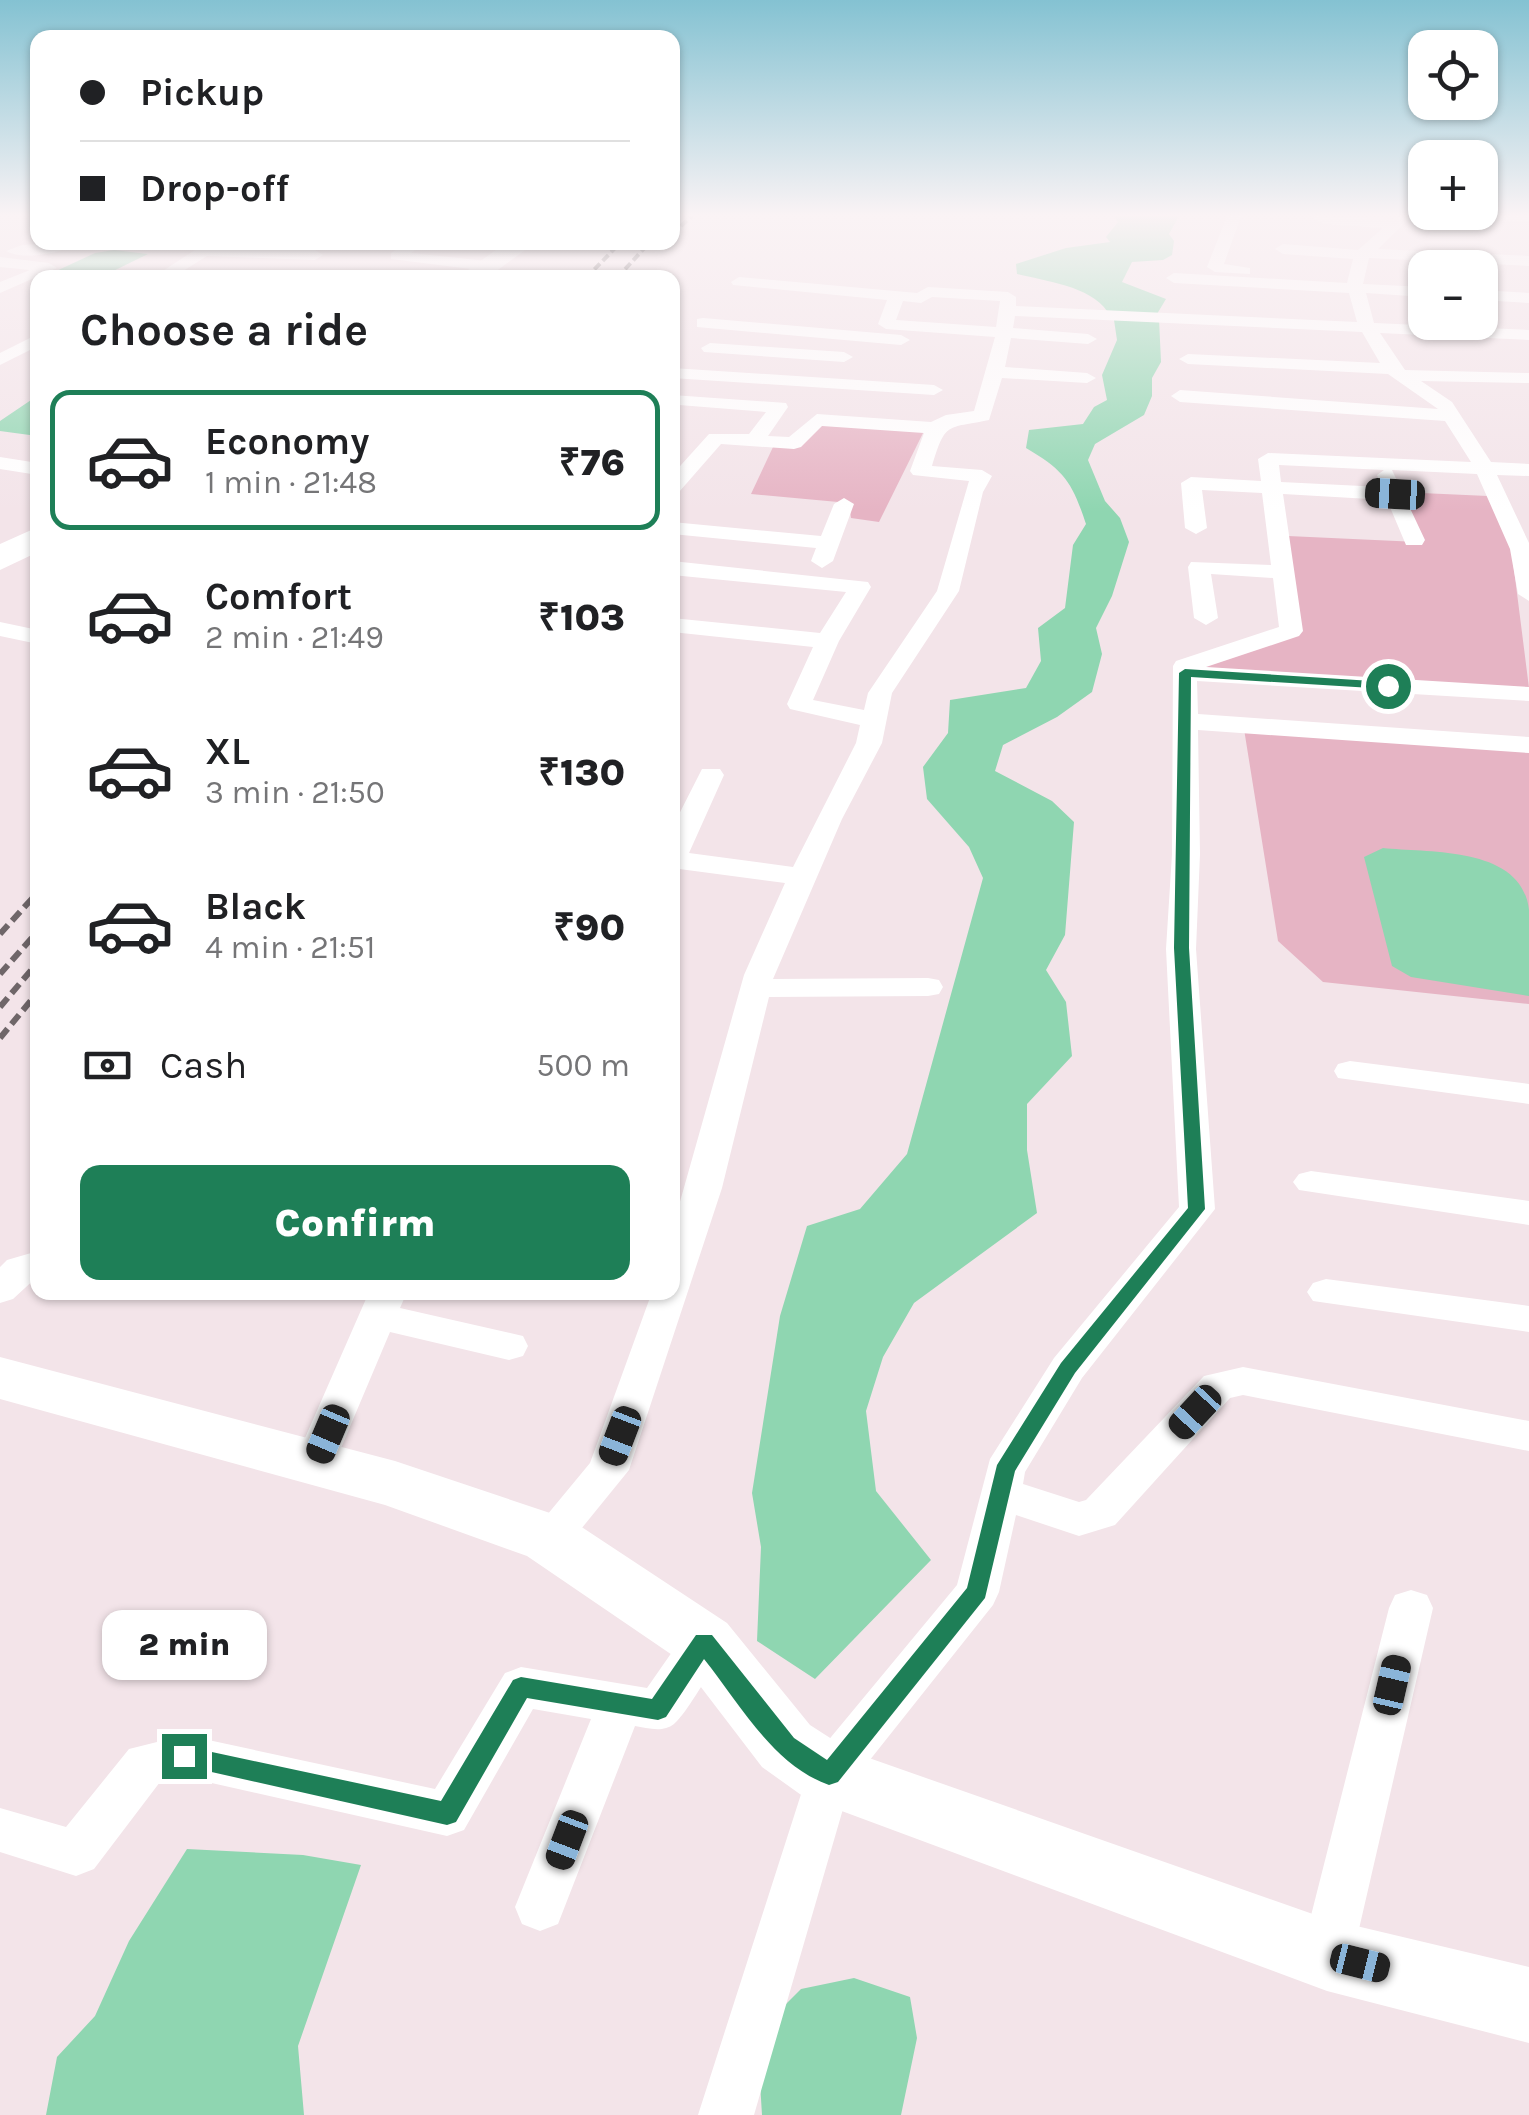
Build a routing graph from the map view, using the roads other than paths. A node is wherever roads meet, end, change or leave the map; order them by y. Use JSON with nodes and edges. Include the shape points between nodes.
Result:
{"nodes":[{"id":1,"x":880,"y":315,"type":"edge"},
{"id":2,"x":1005,"y":315,"type":"edge"},
{"id":3,"x":1095,"y":315,"type":"edge"},
{"id":4,"x":1364,"y":315,"type":"edge"},
{"id":5,"x":703,"y":323,"type":"dead end"},
{"id":6,"x":1368,"y":326,"type":"junction"},
{"id":7,"x":1003,"y":333,"type":"junction"},
{"id":8,"x":904,"y":334,"type":"junction"},
{"id":9,"x":1529,"y":335,"type":"edge"},
{"id":10,"x":0,"y":336,"type":"edge"},
{"id":11,"x":30,"y":339,"type":"edge"},
{"id":12,"x":1088,"y":339,"type":"dead end"},
{"id":13,"x":30,"y":343,"type":"edge"},
{"id":14,"x":710,"y":348,"type":"dead end"},
{"id":15,"x":844,"y":357,"type":"junction"},
{"id":16,"x":1,"y":359,"type":"edge"},
{"id":17,"x":1188,"y":359,"type":"dead end"},
{"id":18,"x":30,"y":361,"type":"edge"},
{"id":19,"x":995,"y":372,"type":"junction"},
{"id":20,"x":1396,"y":372,"type":"junction"},
{"id":21,"x":680,"y":373,"type":"edge"},
{"id":22,"x":1088,"y":378,"type":"dead end"},
{"id":23,"x":1529,"y":378,"type":"edge"},
{"id":24,"x":830,"y":382,"type":"junction"},
{"id":25,"x":934,"y":390,"type":"dead end"},
{"id":26,"x":1180,"y":396,"type":"dead end"},
{"id":27,"x":680,"y":408,"type":"edge"},
{"id":28,"x":1452,"y":416,"type":"junction"},
{"id":29,"x":935,"y":428,"type":"junction"},
{"id":30,"x":755,"y":440,"type":"junction"},
{"id":31,"x":0,"y":463,"type":"edge"},
{"id":32,"x":1484,"y":468,"type":"junction"},
{"id":33,"x":30,"y":469,"type":"edge"},
{"id":34,"x":1529,"y":470,"type":"edge"},
{"id":35,"x":680,"y":479,"type":"edge"},
{"id":36,"x":1389,"y":479,"type":"junction"},
{"id":37,"x":1272,"y":487,"type":"junction"},
{"id":38,"x":1498,"y":499,"type":"junction"},
{"id":39,"x":1529,"y":501,"type":"edge"},
{"id":40,"x":844,"y":504,"type":"dead end"},
{"id":41,"x":1196,"y":528,"type":"dead end"},
{"id":42,"x":1520,"y":528,"type":"edge"},
{"id":43,"x":680,"y":529,"type":"edge"},
{"id":44,"x":1414,"y":540,"type":"dead end"},
{"id":45,"x":828,"y":542,"type":"junction"},
{"id":46,"x":680,"y":569,"type":"edge"},
{"id":47,"x":1286,"y":572,"type":"junction"},
{"id":48,"x":816,"y":582,"type":"junction"},
{"id":49,"x":1529,"y":594,"type":"edge"},
{"id":50,"x":1206,"y":618,"type":"dead end"},
{"id":51,"x":680,"y":626,"type":"edge"},
{"id":52,"x":0,"y":630,"type":"edge"},
{"id":53,"x":30,"y":636,"type":"edge"},
{"id":54,"x":827,"y":641,"type":"junction"},
{"id":55,"x":1185,"y":673,"type":"junction"},
{"id":56,"x":1529,"y":694,"type":"edge"},
{"id":57,"x":874,"y":720,"type":"junction"},
{"id":58,"x":1185,"y":721,"type":"junction"},
{"id":59,"x":1529,"y":745,"type":"edge"},
{"id":60,"x":711,"y":776,"type":"dead end"},
{"id":61,"x":680,"y":841,"type":"edge"},
{"id":62,"x":680,"y":859,"type":"edge"},
{"id":63,"x":803,"y":877,"type":"junction"},
{"id":64,"x":928,"y":987,"type":"dead end"},
{"id":65,"x":756,"y":988,"type":"junction"},
{"id":66,"x":1350,"y":1071,"type":"dead end"},
{"id":67,"x":1529,"y":1094,"type":"edge"},
{"id":68,"x":1311,"y":1182,"type":"dead end"},
{"id":69,"x":1529,"y":1214,"type":"edge"},
{"id":70,"x":680,"y":1265,"type":"edge"},
{"id":71,"x":30,"y":1266,"type":"edge"},
{"id":72,"x":0,"y":1290,"type":"edge"},
{"id":73,"x":1326,"y":1292,"type":"dead end"},
{"id":74,"x":669,"y":1300,"type":"edge"},
{"id":75,"x":383,"y":1304,"type":"edge"},
{"id":76,"x":1529,"y":1319,"type":"edge"},
{"id":77,"x":509,"y":1346,"type":"dead end"},
{"id":78,"x":0,"y":1378,"type":"edge"},
{"id":79,"x":1529,"y":1436,"type":"edge"},
{"id":80,"x":316,"y":1463,"type":"junction"},
{"id":81,"x":1000,"y":1493,"type":"junction"},
{"id":82,"x":548,"y":1538,"type":"junction"},
{"id":83,"x":1411,"y":1608,"type":"dead end"},
{"id":84,"x":704,"y":1642,"type":"junction"},
{"id":85,"x":620,"y":1704,"type":"junction"},
{"id":86,"x":829,"y":1774,"type":"junction"},
{"id":87,"x":0,"y":1830,"type":"edge"},
{"id":88,"x":540,"y":1907,"type":"dead end"},
{"id":89,"x":1327,"y":1955,"type":"junction"},
{"id":90,"x":1529,"y":2005,"type":"edge"},
{"id":91,"x":726,"y":2115,"type":"edge"}],
"edges":[{"from":1,"to":8,"type":"street"},
{"from":2,"to":7,"type":"street"},
{"from":3,"to":6,"type":"street"},
{"from":4,"to":6,"type":"street"},
{"from":5,"to":8,"type":"street"},
{"from":6,"to":9,"type":"street"},
{"from":6,"to":20,"type":"street"},
{"from":7,"to":8,"type":"street"},
{"from":7,"to":12,"type":"street"},
{"from":7,"to":19,"type":"street"},
{"from":8,"to":15,"type":"street","via":[[896,350]]},
{"from":10,"to":11,"type":"street"},
{"from":13,"to":16,"type":"street"},
{"from":14,"to":15,"type":"street"},
{"from":15,"to":24,"type":"street"},
{"from":16,"to":18,"type":"street"},
{"from":17,"to":20,"type":"street"},
{"from":19,"to":22,"type":"street"},
{"from":19,"to":29,"type":"street","via":[[982,416],[948,416]]},
{"from":20,"to":23,"type":"street"},
{"from":20,"to":28,"type":"street"},
{"from":21,"to":24,"type":"street"},
{"from":24,"to":25,"type":"street"},
{"from":26,"to":28,"type":"street"},
{"from":27,"to":30,"type":"street","via":[[768,423]]},
{"from":28,"to":32,"type":"street"},
{"from":29,"to":30,"type":"street","via":[[817,420],[794,443]]},
{"from":29,"to":57,"type":"street","via":[[920,471],[982,476],[948,592],[880,693]]},
{"from":30,"to":35,"type":"street","via":[[716,438]]},
{"from":31,"to":33,"type":"street"},
{"from":32,"to":34,"type":"street"},
{"from":32,"to":36,"type":"street"},
{"from":32,"to":38,"type":"street"},
{"from":36,"to":37,"type":"street","via":[[1268,459]]},
{"from":36,"to":44,"type":"street"},
{"from":37,"to":41,"type":"street","via":[[1191,483]]},
{"from":37,"to":47,"type":"street"},
{"from":38,"to":39,"type":"street"},
{"from":38,"to":42,"type":"street"},
{"from":40,"to":45,"type":"street"},
{"from":42,"to":49,"type":"street"},
{"from":43,"to":45,"type":"street"},
{"from":45,"to":48,"type":"street"},
{"from":46,"to":48,"type":"street"},
{"from":47,"to":50,"type":"street","via":[[1199,567]]},
{"from":47,"to":55,"type":"street","via":[[1292,630],[1185,666]]},
{"from":48,"to":54,"type":"street","via":[[860,587]]},
{"from":51,"to":54,"type":"street"},
{"from":52,"to":53,"type":"street"},
{"from":54,"to":57,"type":"street","via":[[799,704]]},
{"from":55,"to":56,"type":"street"},
{"from":55,"to":58,"type":"street"},
{"from":57,"to":63,"type":"street"},
{"from":58,"to":59,"type":"street"},
{"from":58,"to":81,"type":"street","via":[[1181,948],[1196,1209],[1068,1368],[1005,1470]]},
{"from":60,"to":61,"type":"street"},
{"from":62,"to":63,"type":"street"},
{"from":63,"to":65,"type":"street"},
{"from":64,"to":65,"type":"street"},
{"from":65,"to":70,"type":"street"},
{"from":66,"to":67,"type":"street"},
{"from":68,"to":69,"type":"street"},
{"from":71,"to":72,"type":"street"},
{"from":73,"to":76,"type":"street"},
{"from":74,"to":82,"type":"street","via":[[608,1470]]},
{"from":75,"to":77,"type":"street"},
{"from":75,"to":80,"type":"street"},
{"from":78,"to":80,"type":"street"},
{"from":79,"to":81,"type":"street","via":[[1228,1383],[1090,1518]]},
{"from":80,"to":82,"type":"street"},
{"from":81,"to":86,"type":"street","via":[[978,1592]]},
{"from":82,"to":84,"type":"street"},
{"from":83,"to":89,"type":"street"},
{"from":84,"to":85,"type":"street","via":[[658,1710]]},
{"from":84,"to":86,"type":"street","via":[[786,1746]]},
{"from":85,"to":87,"type":"street","via":[[521,1687],[447,1814],[184,1756],[146,1764],[76,1853]]},
{"from":85,"to":88,"type":"street"},
{"from":86,"to":89,"type":"street"},
{"from":86,"to":91,"type":"street"},
{"from":89,"to":90,"type":"street"}]}
